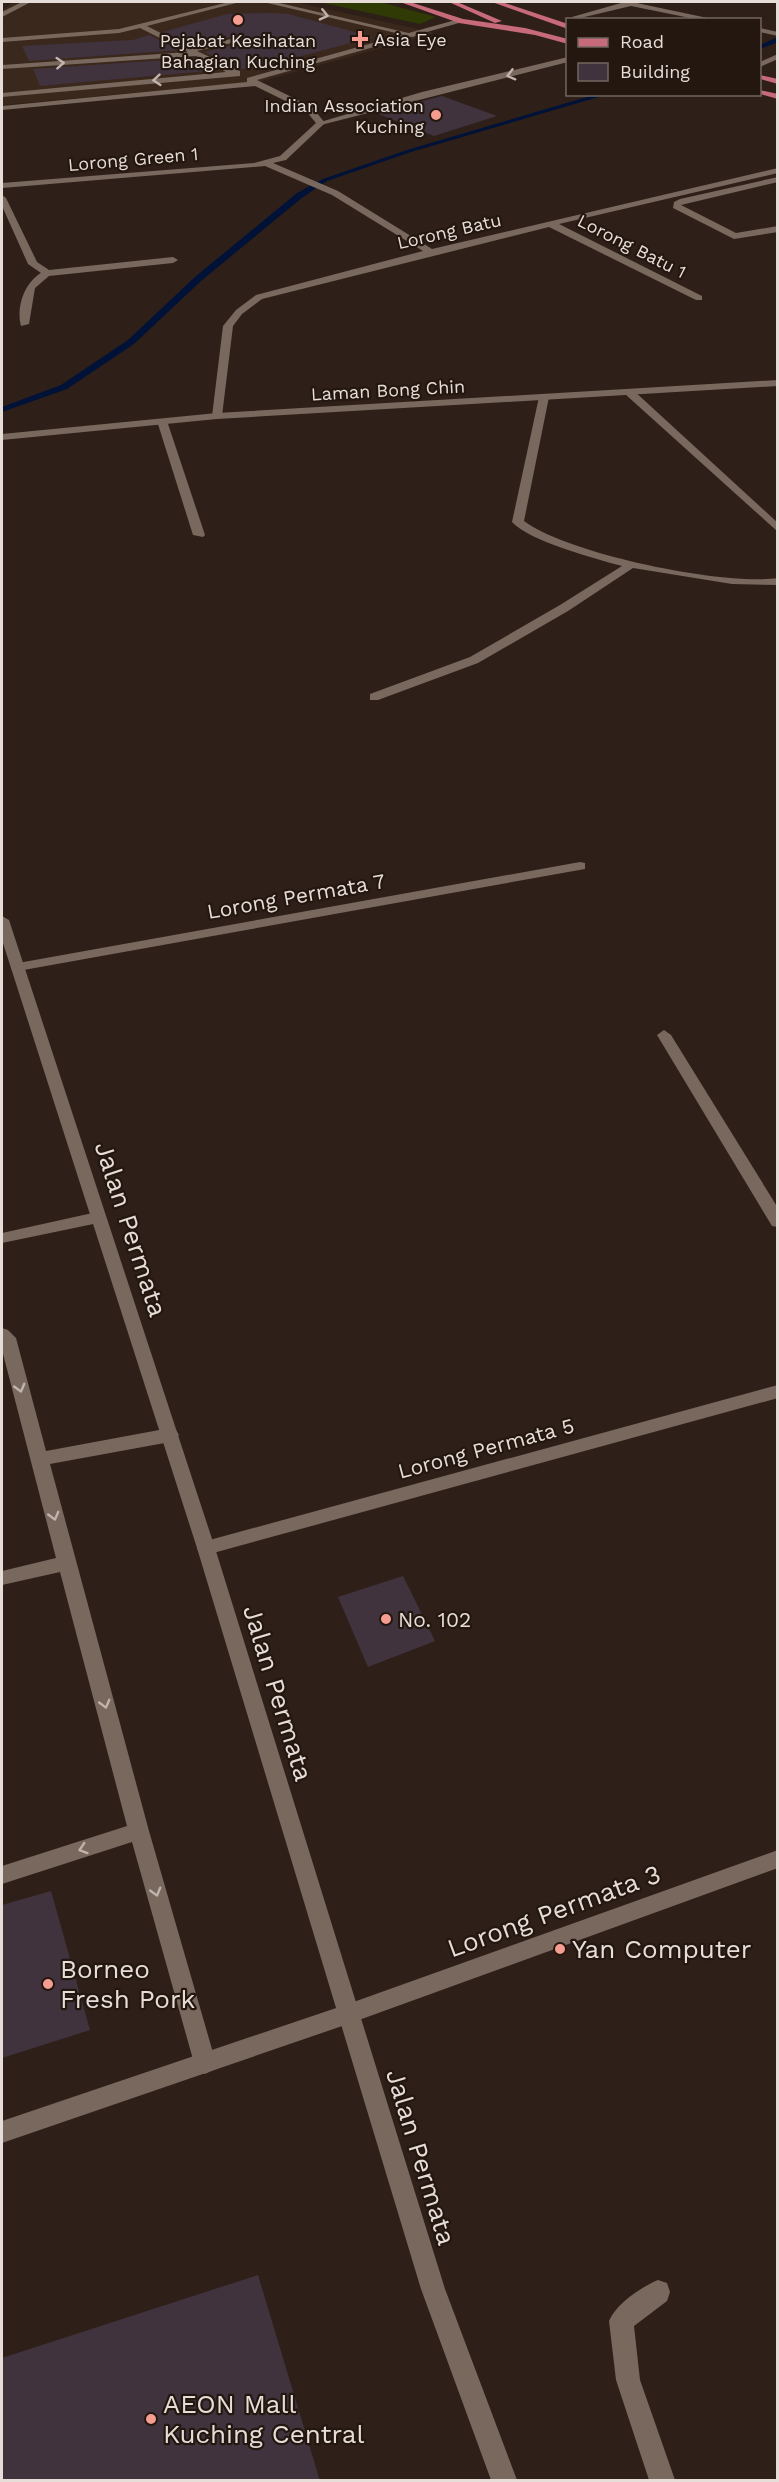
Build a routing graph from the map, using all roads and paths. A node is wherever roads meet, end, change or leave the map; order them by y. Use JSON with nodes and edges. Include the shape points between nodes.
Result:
{"nodes":[{"id":1,"x":27,"y":2,"type":"edge"},
{"id":2,"x":236,"y":2,"type":"edge"},
{"id":3,"x":267,"y":2,"type":"edge"},
{"id":4,"x":404,"y":2,"type":"edge"},
{"id":5,"x":452,"y":2,"type":"edge"},
{"id":6,"x":500,"y":3,"type":"edge"},
{"id":7,"x":626,"y":3,"type":"edge"},
{"id":8,"x":2,"y":15,"type":"edge"},
{"id":9,"x":576,"y":17,"type":"dead end"},
{"id":10,"x":705,"y":18,"type":"edge"},
{"id":11,"x":462,"y":21,"type":"junction"},
{"id":12,"x":141,"y":26,"type":"junction"},
{"id":13,"x":566,"y":27,"type":"edge"},
{"id":14,"x":534,"y":33,"type":"junction"},
{"id":15,"x":413,"y":35,"type":"junction"},
{"id":16,"x":237,"y":39,"type":"dead end"},
{"id":17,"x":2,"y":40,"type":"edge"},
{"id":18,"x":566,"y":42,"type":"edge"},
{"id":19,"x":193,"y":52,"type":"junction"},
{"id":20,"x":777,"y":56,"type":"edge"},
{"id":21,"x":566,"y":59,"type":"edge"},
{"id":22,"x":761,"y":64,"type":"edge"},
{"id":23,"x":2,"y":68,"type":"edge"},
{"id":24,"x":237,"y":73,"type":"junction"},
{"id":25,"x":761,"y":78,"type":"edge"},
{"id":26,"x":254,"y":82,"type":"junction"},
{"id":27,"x":777,"y":82,"type":"edge"},
{"id":28,"x":761,"y":93,"type":"edge"},
{"id":29,"x":2,"y":94,"type":"edge"},
{"id":30,"x":777,"y":97,"type":"edge"},
{"id":31,"x":2,"y":108,"type":"edge"},
{"id":32,"x":321,"y":123,"type":"junction"},
{"id":33,"x":268,"y":164,"type":"junction"},
{"id":34,"x":777,"y":170,"type":"edge"},
{"id":35,"x":777,"y":179,"type":"edge"},
{"id":36,"x":2,"y":186,"type":"edge"},
{"id":37,"x":2,"y":198,"type":"edge"},
{"id":38,"x":551,"y":224,"type":"junction"},
{"id":39,"x":777,"y":229,"type":"edge"},
{"id":40,"x":431,"y":252,"type":"junction"},
{"id":41,"x":173,"y":260,"type":"dead end"},
{"id":42,"x":48,"y":273,"type":"junction"},
{"id":43,"x":699,"y":298,"type":"dead end"},
{"id":44,"x":24,"y":324,"type":"dead end"},
{"id":45,"x":777,"y":383,"type":"edge"},
{"id":46,"x":629,"y":392,"type":"junction"},
{"id":47,"x":544,"y":397,"type":"junction"},
{"id":48,"x":217,"y":416,"type":"junction"},
{"id":49,"x":162,"y":421,"type":"junction"},
{"id":50,"x":2,"y":437,"type":"edge"},
{"id":51,"x":777,"y":529,"type":"edge"},
{"id":52,"x":199,"y":535,"type":"dead end"},
{"id":53,"x":629,"y":566,"type":"junction"},
{"id":54,"x":777,"y":581,"type":"edge"},
{"id":55,"x":374,"y":697,"type":"dead end"},
{"id":56,"x":580,"y":866,"type":"dead end"},
{"id":57,"x":2,"y":920,"type":"edge"},
{"id":58,"x":18,"y":967,"type":"junction"},
{"id":59,"x":664,"y":1035,"type":"dead end"},
{"id":60,"x":98,"y":1218,"type":"junction"},
{"id":61,"x":777,"y":1222,"type":"edge"},
{"id":62,"x":2,"y":1238,"type":"edge"},
{"id":63,"x":2,"y":1334,"type":"edge"},
{"id":64,"x":777,"y":1391,"type":"edge"},
{"id":65,"x":170,"y":1435,"type":"junction"},
{"id":66,"x":39,"y":1459,"type":"junction"},
{"id":67,"x":206,"y":1548,"type":"junction"},
{"id":68,"x":67,"y":1563,"type":"junction"},
{"id":69,"x":2,"y":1578,"type":"edge"},
{"id":70,"x":139,"y":1831,"type":"junction"},
{"id":71,"x":777,"y":1859,"type":"edge"},
{"id":72,"x":2,"y":1875,"type":"edge"},
{"id":73,"x":348,"y":2014,"type":"junction"},
{"id":74,"x":206,"y":2062,"type":"junction"},
{"id":75,"x":2,"y":2132,"type":"edge"},
{"id":76,"x":658,"y":2292,"type":"dead end"},
{"id":77,"x":504,"y":2481,"type":"edge"},
{"id":78,"x":662,"y":2481,"type":"edge"}],
"edges":[{"from":1,"to":8,"type":"street"},
{"from":2,"to":12,"type":"street"},
{"from":3,"to":15,"type":"street","one_way":true},
{"from":4,"to":11,"type":"main road"},
{"from":5,"to":14,"type":"main road"},
{"from":6,"to":13,"type":"main road"},
{"from":7,"to":9,"type":"street"},
{"from":7,"to":10,"type":"street"},
{"from":11,"to":14,"type":"main road"},
{"from":11,"to":15,"type":"street"},
{"from":12,"to":17,"type":"street"},
{"from":12,"to":19,"type":"street"},
{"from":14,"to":18,"type":"main road"},
{"from":15,"to":26,"type":"street"},
{"from":16,"to":19,"type":"street"},
{"from":23,"to":19,"type":"street","one_way":true},
{"from":19,"to":24,"type":"street"},
{"from":20,"to":22,"type":"street"},
{"from":21,"to":32,"type":"street","one_way":true},
{"from":24,"to":26,"type":"street"},
{"from":24,"to":29,"type":"street","one_way":true},
{"from":25,"to":27,"type":"main road"},
{"from":26,"to":31,"type":"street"},
{"from":26,"to":32,"type":"street","via":[[309,110]]},
{"from":28,"to":30,"type":"main road"},
{"from":32,"to":33,"type":"street","via":[[283,158]]},
{"from":33,"to":36,"type":"street","name":"Lorong Green 1"},
{"from":33,"to":40,"type":"street","via":[[335,193]]},
{"from":34,"to":38,"type":"street","name":"Lorong Batu"},
{"from":35,"to":39,"type":"street","via":[[683,201],[677,208],[734,236]]},
{"from":37,"to":42,"type":"street","via":[[33,264]]},
{"from":38,"to":40,"type":"street","name":"Lorong Batu"},
{"from":38,"to":43,"type":"street","name":"Lorong Batu 1"},
{"from":40,"to":48,"type":"street","name":"Lorong Batu","via":[[295,285],[259,297],[239,312],[228,327]]},
{"from":41,"to":42,"type":"street"},
{"from":42,"to":44,"type":"street","via":[[32,284],[26,296]]},
{"from":45,"to":46,"type":"street","name":"Laman Bong Chin"},
{"from":46,"to":47,"type":"street","name":"Laman Bong Chin"},
{"from":46,"to":51,"type":"street"},
{"from":47,"to":48,"type":"street","name":"Laman Bong Chin"},
{"from":47,"to":53,"type":"street","via":[[518,522],[553,540]]},
{"from":48,"to":49,"type":"street","name":"Laman Bong Chin"},
{"from":49,"to":50,"type":"street","name":"Laman Bong Chin"},
{"from":49,"to":52,"type":"street"},
{"from":53,"to":54,"type":"street","via":[[716,579]]},
{"from":53,"to":55,"type":"street","via":[[474,660]]},
{"from":56,"to":58,"type":"street","name":"Lorong Permata 7"},
{"from":57,"to":58,"type":"street","name":"Jalan Permata"},
{"from":58,"to":60,"type":"street","name":"Jalan Permata"},
{"from":59,"to":61,"type":"street"},
{"from":60,"to":62,"type":"street"},
{"from":60,"to":65,"type":"street","name":"Jalan Permata"},
{"from":63,"to":66,"type":"street","one_way":true,"via":[[7,1338]]},
{"from":64,"to":67,"type":"street","name":"Lorong Permata 5"},
{"from":65,"to":66,"type":"street"},
{"from":65,"to":67,"type":"street","name":"Jalan Permata"},
{"from":66,"to":68,"type":"street","one_way":true},
{"from":67,"to":73,"type":"street","name":"Jalan Permata"},
{"from":68,"to":69,"type":"street"},
{"from":68,"to":70,"type":"street","one_way":true},
{"from":70,"to":72,"type":"street","one_way":true},
{"from":70,"to":74,"type":"street","one_way":true},
{"from":71,"to":73,"type":"street","name":"Lorong Permata 3"},
{"from":73,"to":74,"type":"street","name":"Lorong Permata 3"},
{"from":73,"to":77,"type":"street","name":"Jalan Permata","via":[[433,2289]]},
{"from":74,"to":75,"type":"street","name":"Lorong Permata 3"},
{"from":76,"to":78,"type":"street","via":[[621,2321],[628,2380]]}]}
